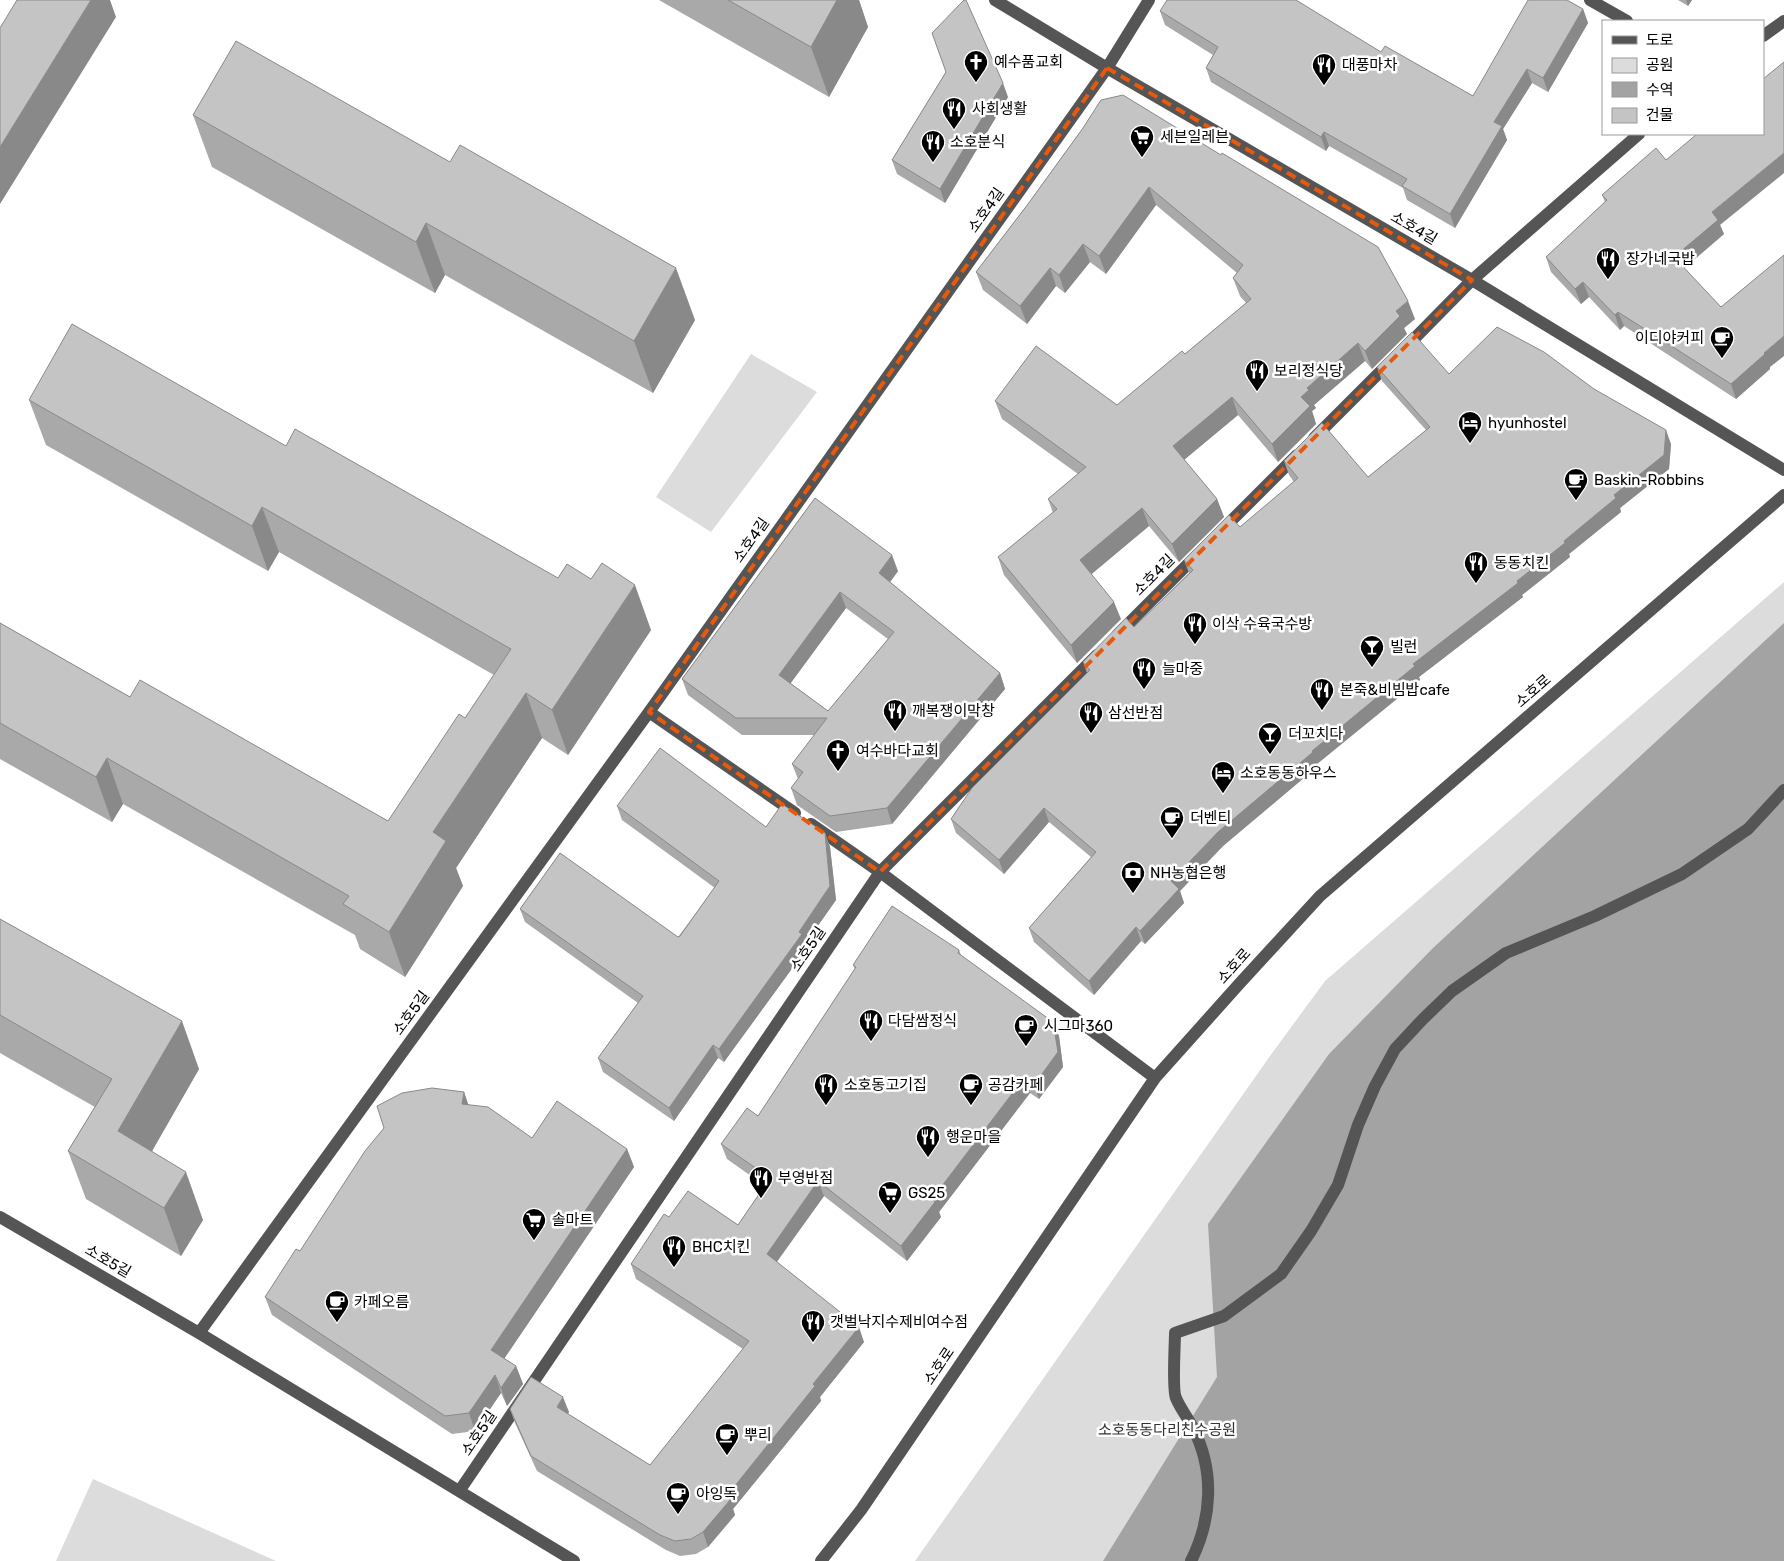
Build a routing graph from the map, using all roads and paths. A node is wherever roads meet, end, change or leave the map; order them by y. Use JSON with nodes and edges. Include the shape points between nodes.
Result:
{"nodes":[{"id":1,"x":995,"y":0,"type":"edge"},
{"id":2,"x":1149,"y":0,"type":"edge"},
{"id":3,"x":1590,"y":0,"type":"edge"},
{"id":4,"x":1625,"y":20,"type":"edge"},
{"id":5,"x":1784,"y":21,"type":"edge"},
{"id":6,"x":1764,"y":35,"type":"edge"},
{"id":7,"x":1107,"y":68,"type":"junction"},
{"id":8,"x":1638,"y":135,"type":"edge"},
{"id":9,"x":1472,"y":280,"type":"junction"},
{"id":10,"x":1784,"y":470,"type":"edge"},
{"id":11,"x":1784,"y":495,"type":"edge"},
{"id":12,"x":649,"y":712,"type":"junction"},
{"id":13,"x":1784,"y":790,"type":"edge"},
{"id":14,"x":880,"y":872,"type":"junction"},
{"id":15,"x":1155,"y":1078,"type":"junction"},
{"id":16,"x":0,"y":1217,"type":"edge"},
{"id":17,"x":199,"y":1333,"type":"junction"},
{"id":18,"x":460,"y":1490,"type":"junction"},
{"id":19,"x":574,"y":1561,"type":"edge"},
{"id":20,"x":821,"y":1561,"type":"edge"},
{"id":21,"x":1190,"y":1561,"type":"edge"}],
"edges":[{"from":1,"to":7,"type":"street","name":"소호4길"},
{"from":2,"to":7,"type":"street"},
{"from":3,"to":4,"type":"street"},
{"from":5,"to":6,"type":"street"},
{"from":7,"to":9,"type":"street","name":"소호4길"},
{"from":7,"to":12,"type":"street","name":"소호4길"},
{"from":8,"to":9,"type":"street","name":"소호4길"},
{"from":9,"to":10,"type":"street","name":"소호4길"},
{"from":9,"to":14,"type":"street","name":"소호4길"},
{"from":11,"to":15,"type":"street","name":"소호로","via":[[1320,896]]},
{"from":12,"to":14,"type":"street"},
{"from":12,"to":17,"type":"street","name":"소호5길"},
{"from":13,"to":21,"type":"street","via":[[1748,829],[1682,874],[1595,916],[1506,953],[1452,991],[1395,1049],[1358,1125],[1338,1185],[1280,1274],[1224,1316],[1175,1333],[1175,1396],[1201,1447],[1207,1466],[1209,1491],[1204,1528]]},
{"from":14,"to":15,"type":"street"},
{"from":14,"to":18,"type":"street","name":"소호5길"},
{"from":15,"to":20,"type":"street","name":"소호로","via":[[861,1510]]},
{"from":16,"to":17,"type":"street","name":"소호5길"},
{"from":17,"to":18,"type":"street","name":"소호5길"},
{"from":18,"to":19,"type":"street","name":"소호5길"}]}
